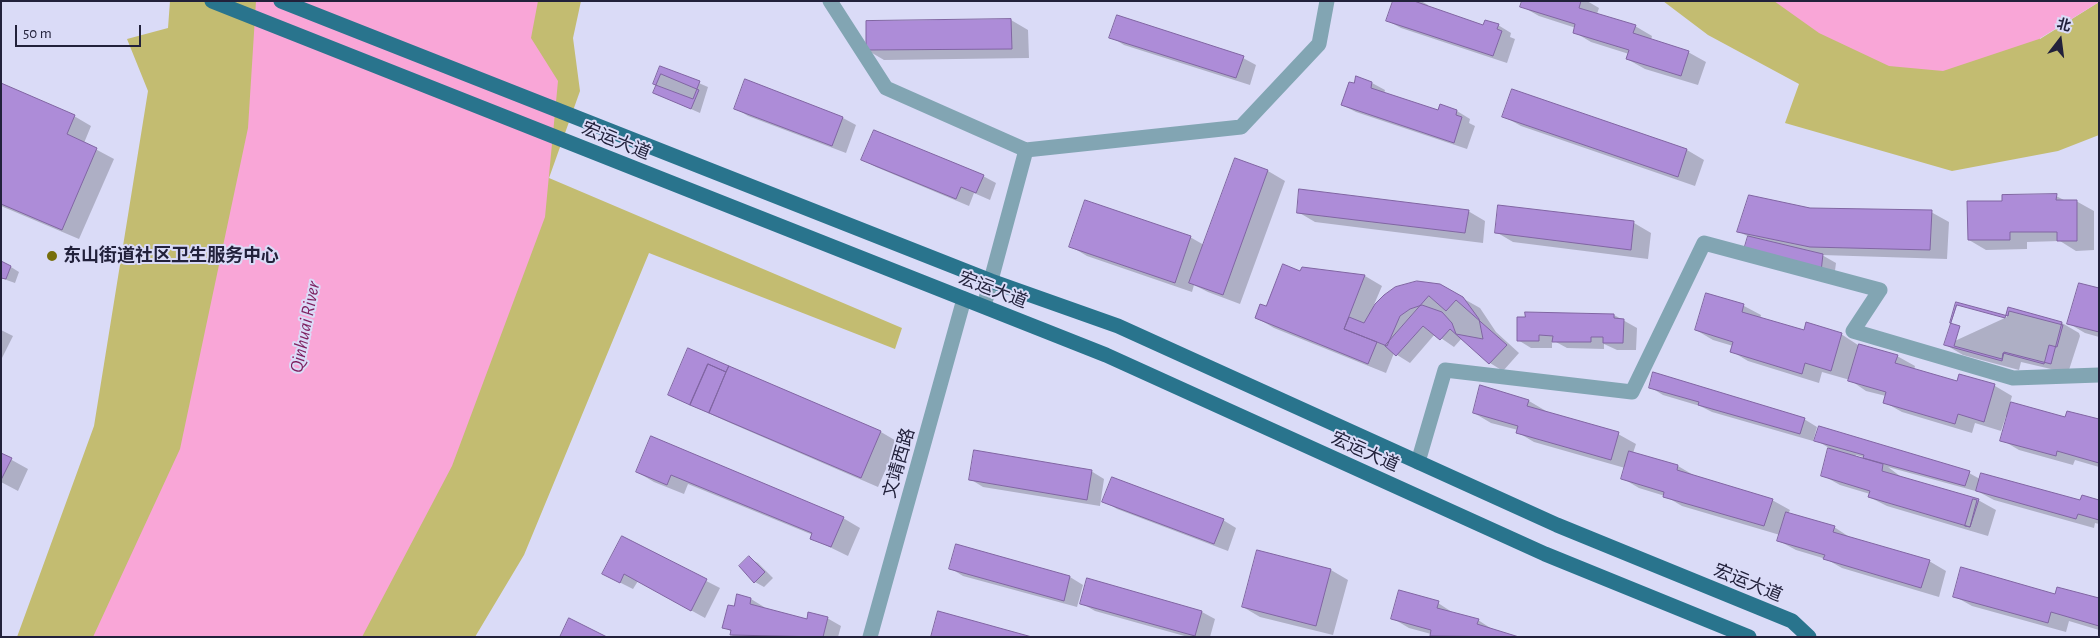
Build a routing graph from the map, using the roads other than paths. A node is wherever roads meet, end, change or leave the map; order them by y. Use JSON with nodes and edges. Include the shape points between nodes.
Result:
{"nodes":[{"id":1,"x":212,"y":1,"type":"edge"},
{"id":2,"x":281,"y":1,"type":"edge"},
{"id":3,"x":830,"y":1,"type":"edge"},
{"id":4,"x":1327,"y":1,"type":"edge"},
{"id":5,"x":1026,"y":150,"type":"junction"},
{"id":6,"x":991,"y":281,"type":"junction"},
{"id":7,"x":964,"y":299,"type":"junction"},
{"id":8,"x":984,"y":306,"type":"junction"},
{"id":9,"x":2099,"y":375,"type":"edge"},
{"id":10,"x":1418,"y":462,"type":"junction"},
{"id":11,"x":870,"y":637,"type":"edge"},
{"id":12,"x":1749,"y":637,"type":"edge"},
{"id":13,"x":1809,"y":637,"type":"edge"}],
"edges":[{"from":1,"to":7,"type":"main road","name":"宏运大道"},
{"from":2,"to":6,"type":"main road","name":"宏运大道"},
{"from":3,"to":5,"type":"street","via":[[886,88]]},
{"from":4,"to":5,"type":"street","via":[[1319,44],[1241,127]]},
{"from":5,"to":6,"type":"street"},
{"from":6,"to":8,"type":"street"},
{"from":6,"to":10,"type":"main road","name":"宏运大道","via":[[1118,326]]},
{"from":7,"to":8,"type":"main road","name":"宏运大道"},
{"from":7,"to":11,"type":"street","name":"文靖西路"},
{"from":8,"to":12,"type":"main road","name":"宏运大道","via":[[1106,355],[1545,554]]},
{"from":9,"to":10,"type":"street","via":[[2013,378],[1853,331],[1880,290],[1704,243],[1632,392],[1445,370]]},
{"from":10,"to":13,"type":"main road","name":"宏运大道","via":[[1557,525],[1792,621]]}]}
